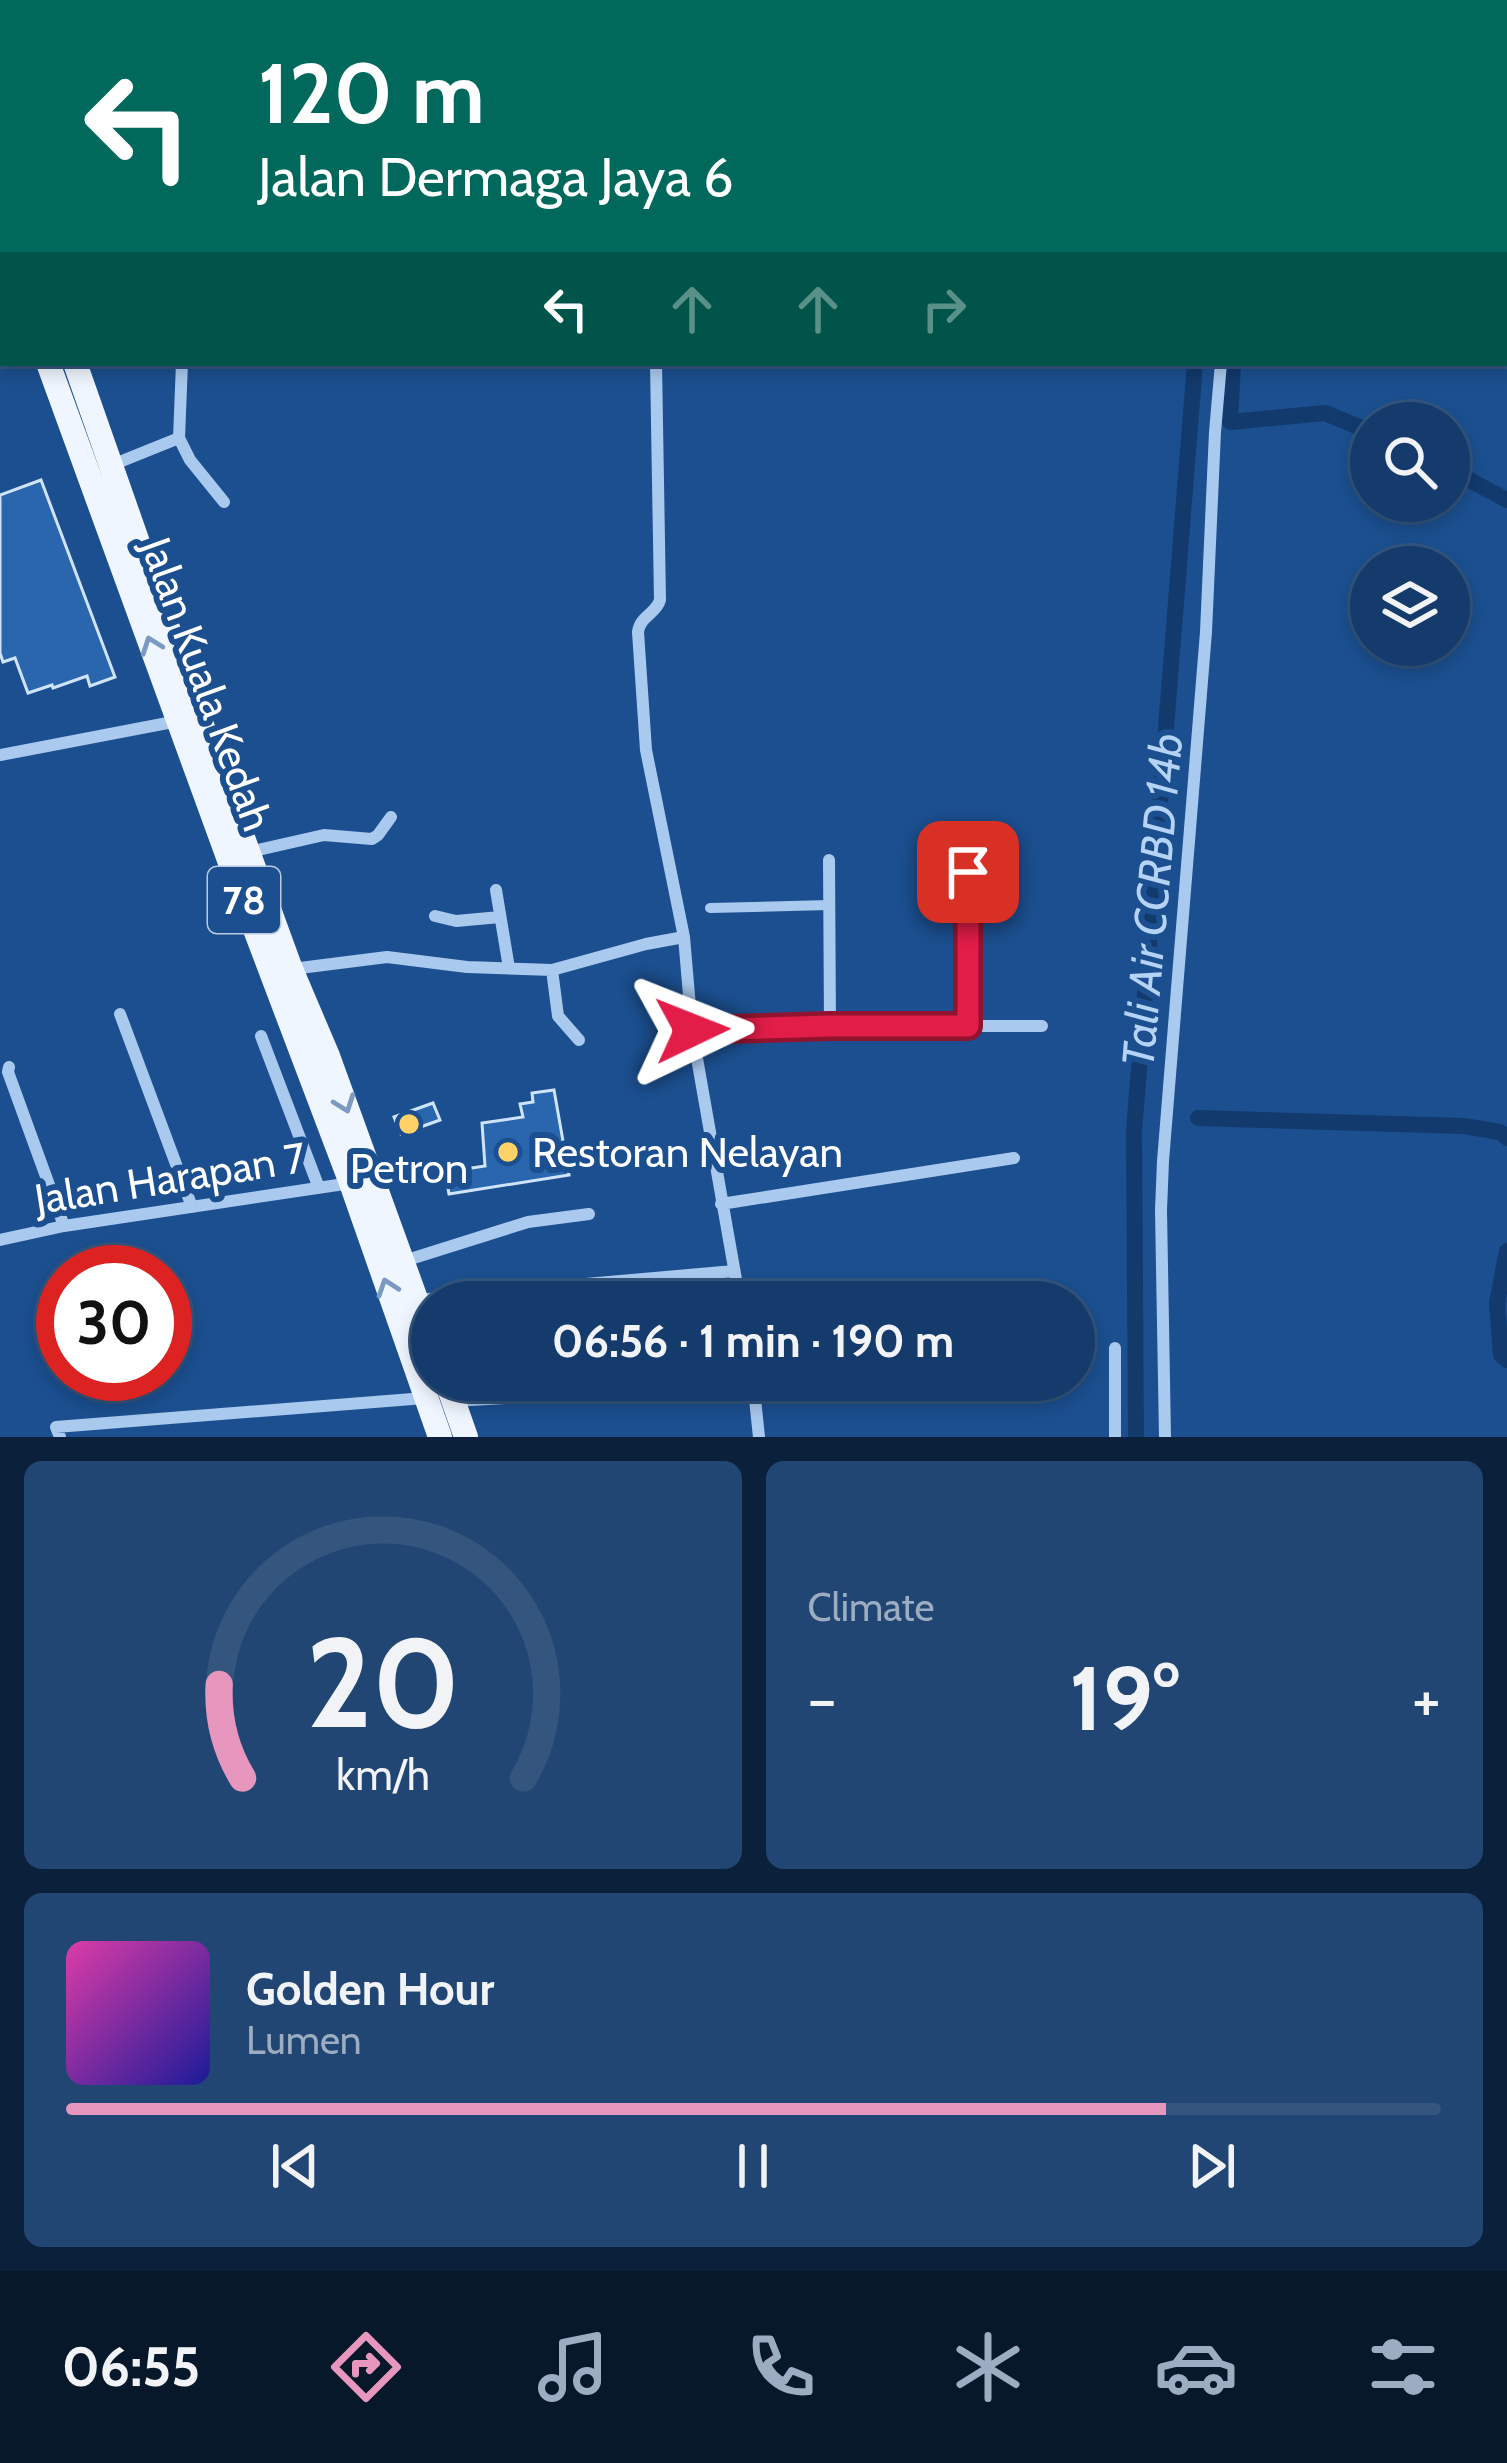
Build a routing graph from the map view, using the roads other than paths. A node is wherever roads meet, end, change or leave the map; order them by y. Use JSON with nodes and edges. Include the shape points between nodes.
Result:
{"nodes":[{"id":1,"x":49,"y":366,"type":"edge"},
{"id":2,"x":76,"y":366,"type":"edge"},
{"id":3,"x":182,"y":366,"type":"edge"},
{"id":4,"x":656,"y":366,"type":"edge"},
{"id":5,"x":1221,"y":366,"type":"edge"},
{"id":6,"x":179,"y":439,"type":"junction"},
{"id":7,"x":112,"y":465,"type":"junction"},
{"id":8,"x":224,"y":502,"type":"dead end"},
{"id":9,"x":178,"y":721,"type":"junction"},
{"id":10,"x":0,"y":754,"type":"edge"},
{"id":11,"x":391,"y":817,"type":"dead end"},
{"id":12,"x":968,"y":833,"type":"dead end"},
{"id":13,"x":249,"y":851,"type":"junction"},
{"id":14,"x":829,"y":860,"type":"dead end"},
{"id":15,"x":496,"y":890,"type":"dead end"},
{"id":16,"x":829,"y":905,"type":"junction"},
{"id":17,"x":710,"y":908,"type":"dead end"},
{"id":18,"x":435,"y":916,"type":"dead end"},
{"id":19,"x":500,"y":917,"type":"junction"},
{"id":20,"x":684,"y":937,"type":"junction"},
{"id":21,"x":509,"y":968,"type":"junction"},
{"id":22,"x":291,"y":969,"type":"junction"},
{"id":23,"x":551,"y":970,"type":"junction"},
{"id":24,"x":120,"y":1015,"type":"dead end"},
{"id":25,"x":830,"y":1026,"type":"junction"},
{"id":26,"x":968,"y":1026,"type":"junction"},
{"id":27,"x":1042,"y":1026,"type":"dead end"},
{"id":28,"x":692,"y":1030,"type":"junction"},
{"id":29,"x":262,"y":1036,"type":"dead end"},
{"id":30,"x":579,"y":1040,"type":"dead end"},
{"id":31,"x":328,"y":1056,"type":"junction"},
{"id":32,"x":9,"y":1067,"type":"dead end"},
{"id":33,"x":313,"y":1080,"type":"junction"},
{"id":34,"x":1014,"y":1158,"type":"dead end"},
{"id":35,"x":351,"y":1183,"type":"junction"},
{"id":36,"x":319,"y":1188,"type":"junction"},
{"id":37,"x":721,"y":1204,"type":"junction"},
{"id":38,"x":192,"y":1207,"type":"junction"},
{"id":39,"x":589,"y":1214,"type":"dead end"},
{"id":40,"x":64,"y":1226,"type":"junction"},
{"id":41,"x":0,"y":1240,"type":"edge"},
{"id":42,"x":403,"y":1262,"type":"junction"},
{"id":43,"x":734,"y":1271,"type":"junction"},
{"id":44,"x":619,"y":1281,"type":"edge"},
{"id":45,"x":736,"y":1281,"type":"edge"},
{"id":46,"x":411,"y":1285,"type":"edge"},
{"id":47,"x":1115,"y":1348,"type":"dead end"},
{"id":48,"x":411,"y":1355,"type":"edge"},
{"id":49,"x":411,"y":1399,"type":"edge"},
{"id":50,"x":427,"y":1401,"type":"edge"},
{"id":51,"x":453,"y":1401,"type":"edge"},
{"id":52,"x":755,"y":1401,"type":"edge"},
{"id":53,"x":58,"y":1432,"type":"edge"},
{"id":54,"x":440,"y":1437,"type":"edge"},
{"id":55,"x":466,"y":1437,"type":"edge"},
{"id":56,"x":759,"y":1437,"type":"edge"},
{"id":57,"x":1115,"y":1437,"type":"edge"},
{"id":58,"x":1165,"y":1437,"type":"edge"}],
"edges":[{"from":9,"to":1,"type":"main road","name":"Jalan Kuala Kedah","number":"78","one_way":true},
{"from":2,"to":7,"type":"main road","name":"Jalan Kuala Kedah","number":"78"},
{"from":3,"to":6,"type":"street"},
{"from":4,"to":20,"type":"street","via":[[661,599],[638,632],[646,749]]},
{"from":5,"to":58,"type":"street","via":[[1163,1161]]},
{"from":6,"to":7,"type":"street"},
{"from":6,"to":8,"type":"street"},
{"from":7,"to":13,"type":"main road","name":"Jalan Kuala Kedah","number":"78"},
{"from":9,"to":10,"type":"street"},
{"from":9,"to":33,"type":"main road","name":"Jalan Kuala Kedah","number":"78"},
{"from":11,"to":13,"type":"street","via":[[374,838],[324,835]]},
{"from":12,"to":26,"type":"street"},
{"from":13,"to":22,"type":"main road","name":"Jalan Kuala Kedah","number":"78"},
{"from":14,"to":16,"type":"street"},
{"from":15,"to":19,"type":"street"},
{"from":16,"to":17,"type":"street"},
{"from":16,"to":25,"type":"street"},
{"from":18,"to":19,"type":"street"},
{"from":19,"to":21,"type":"street"},
{"from":20,"to":23,"type":"street"},
{"from":20,"to":28,"type":"street"},
{"from":21,"to":22,"type":"street","via":[[387,957]]},
{"from":21,"to":23,"type":"street"},
{"from":22,"to":31,"type":"main road","name":"Jalan Kuala Kedah","number":"78"},
{"from":23,"to":30,"type":"street","via":[[558,1016]]},
{"from":24,"to":38,"type":"street"},
{"from":25,"to":26,"type":"street"},
{"from":25,"to":28,"type":"street"},
{"from":26,"to":27,"type":"street"},
{"from":28,"to":37,"type":"street"},
{"from":29,"to":36,"type":"street"},
{"from":31,"to":33,"type":"main road","via":[[314,1066]]},
{"from":31,"to":42,"type":"main road","name":"Jalan Kuala Kedah","number":"78","one_way":true},
{"from":32,"to":40,"type":"street"},
{"from":33,"to":35,"type":"main road","name":"Jalan Kuala Kedah","number":"78"},
{"from":34,"to":37,"type":"street"},
{"from":35,"to":36,"type":"street","name":"Jalan Harapan 7"},
{"from":48,"to":35,"type":"main road","name":"Jalan Kuala Kedah","number":"78","one_way":true},
{"from":36,"to":38,"type":"street","name":"Jalan Harapan 7"},
{"from":37,"to":43,"type":"street"},
{"from":38,"to":40,"type":"street","name":"Jalan Harapan 7"},
{"from":39,"to":42,"type":"street","via":[[528,1222]]},
{"from":40,"to":41,"type":"street","name":"Jalan Harapan 7"},
{"from":42,"to":46,"type":"main road","name":"Jalan Kuala Kedah","number":"78"},
{"from":43,"to":44,"type":"street"},
{"from":43,"to":45,"type":"street"},
{"from":47,"to":57,"type":"street"},
{"from":49,"to":53,"type":"street"},
{"from":50,"to":54,"type":"main road","name":"Jalan Kuala Kedah","number":"78"},
{"from":51,"to":55,"type":"main road"},
{"from":52,"to":56,"type":"street"}]}
